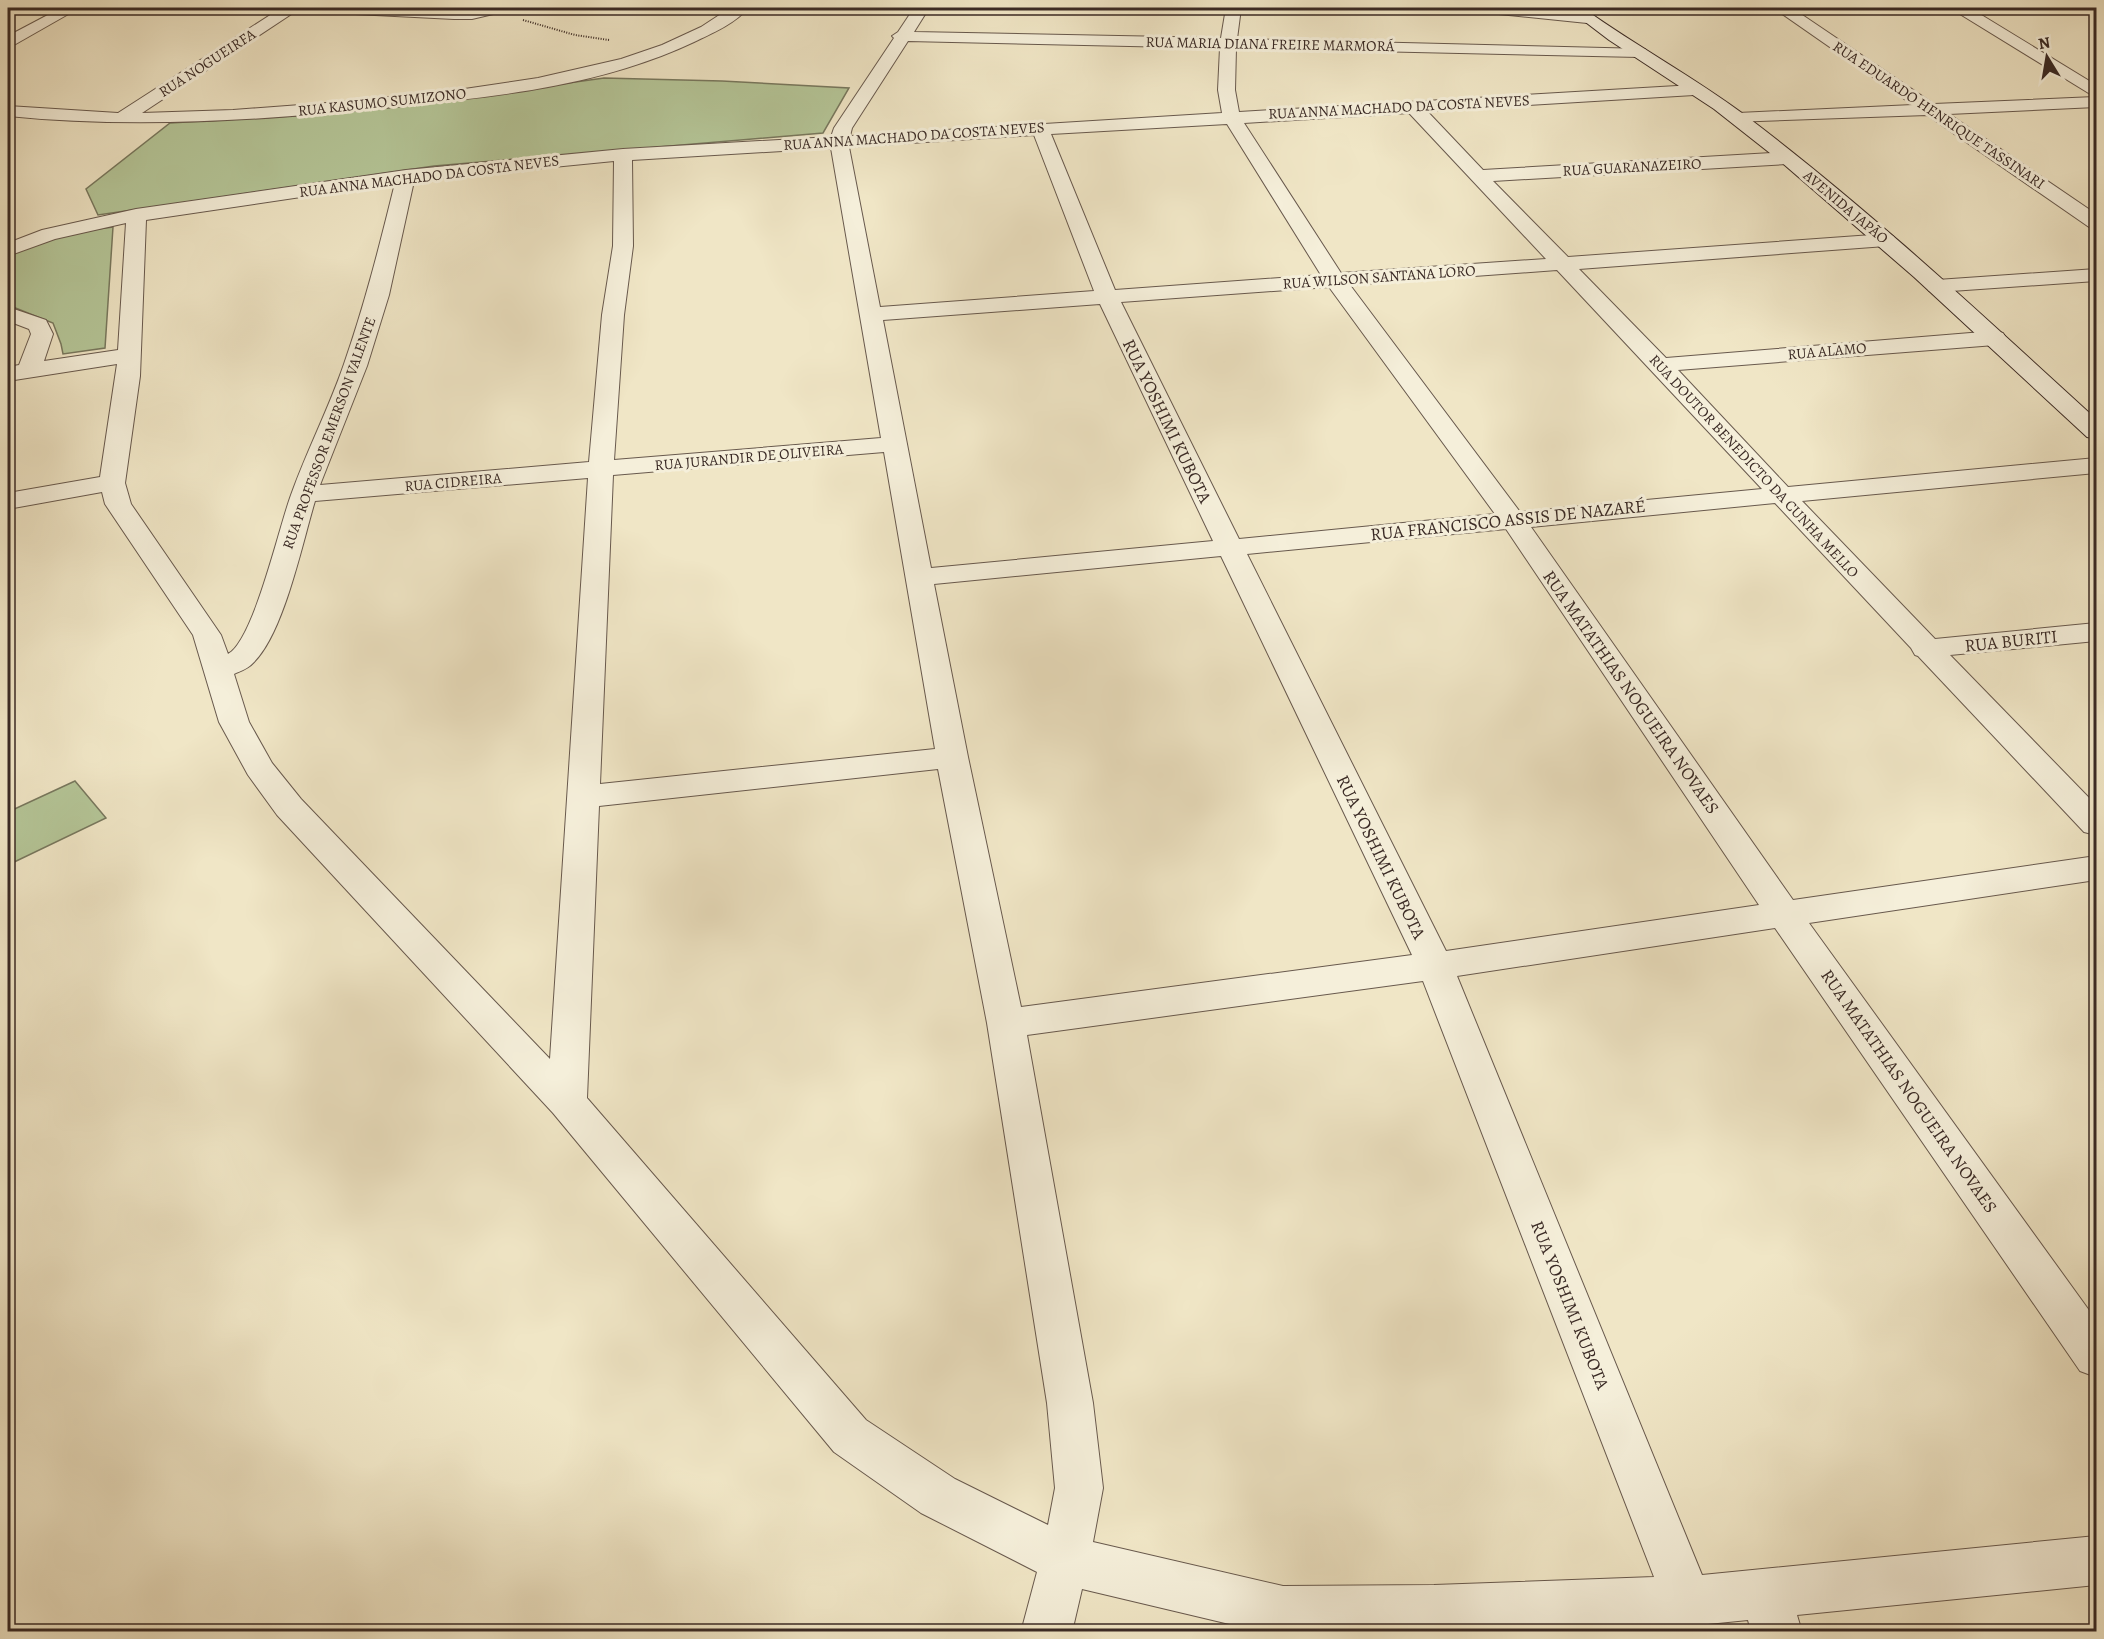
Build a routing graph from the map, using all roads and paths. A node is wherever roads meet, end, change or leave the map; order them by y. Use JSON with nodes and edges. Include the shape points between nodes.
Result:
{"nodes":[{"id":1,"x":71,"y":8,"type":"edge"},
{"id":2,"x":291,"y":8,"type":"edge"},
{"id":3,"x":302,"y":8,"type":"edge"},
{"id":4,"x":740,"y":8,"type":"edge"},
{"id":5,"x":921,"y":8,"type":"edge"},
{"id":6,"x":1234,"y":8,"type":"edge"},
{"id":7,"x":1489,"y":8,"type":"edge"},
{"id":8,"x":1783,"y":8,"type":"edge"},
{"id":9,"x":1960,"y":8,"type":"edge"},
{"id":10,"x":497,"y":9,"type":"edge"},
{"id":11,"x":1581,"y":13,"type":"edge"},
{"id":12,"x":900,"y":36,"type":"junction"},
{"id":13,"x":8,"y":42,"type":"edge"},
{"id":14,"x":1228,"y":43,"type":"junction"},
{"id":15,"x":668,"y":47,"type":"junction"},
{"id":16,"x":1639,"y":52,"type":"junction"},
{"id":17,"x":1694,"y":90,"type":"junction"},
{"id":18,"x":2097,"y":92,"type":"edge"},
{"id":19,"x":2097,"y":102,"type":"edge"},
{"id":20,"x":1413,"y":107,"type":"junction"},
{"id":21,"x":1929,"y":109,"type":"junction"},
{"id":22,"x":8,"y":111,"type":"edge"},
{"id":23,"x":1232,"y":117,"type":"junction"},
{"id":24,"x":123,"y":118,"type":"junction"},
{"id":25,"x":1737,"y":118,"type":"junction"},
{"id":26,"x":1040,"y":129,"type":"junction"},
{"id":27,"x":839,"y":141,"type":"junction"},
{"id":28,"x":623,"y":155,"type":"junction"},
{"id":29,"x":1787,"y":158,"type":"junction"},
{"id":30,"x":406,"y":176,"type":"junction"},
{"id":31,"x":1477,"y":176,"type":"junction"},
{"id":32,"x":136,"y":215,"type":"junction"},
{"id":33,"x":2097,"y":223,"type":"edge"},
{"id":34,"x":1886,"y":240,"type":"junction"},
{"id":35,"x":8,"y":250,"type":"edge"},
{"id":36,"x":1563,"y":264,"type":"junction"},
{"id":37,"x":2097,"y":275,"type":"edge"},
{"id":38,"x":1334,"y":279,"type":"junction"},
{"id":39,"x":1937,"y":286,"type":"junction"},
{"id":40,"x":1107,"y":296,"type":"junction"},
{"id":41,"x":8,"y":313,"type":"edge"},
{"id":42,"x":872,"y":314,"type":"junction"},
{"id":43,"x":1995,"y":338,"type":"junction"},
{"id":44,"x":129,"y":355,"type":"junction"},
{"id":45,"x":1660,"y":365,"type":"junction"},
{"id":46,"x":18,"y":372,"type":"edge"},
{"id":47,"x":2097,"y":432,"type":"edge"},
{"id":48,"x":896,"y":444,"type":"junction"},
{"id":49,"x":2097,"y":465,"type":"edge"},
{"id":50,"x":601,"y":470,"type":"junction"},
{"id":51,"x":112,"y":483,"type":"junction"},
{"id":52,"x":304,"y":494,"type":"junction"},
{"id":53,"x":1779,"y":494,"type":"junction"},
{"id":54,"x":8,"y":501,"type":"edge"},
{"id":55,"x":1512,"y":519,"type":"junction"},
{"id":56,"x":1228,"y":548,"type":"junction"},
{"id":57,"x":920,"y":577,"type":"junction"},
{"id":58,"x":2097,"y":632,"type":"edge"},
{"id":59,"x":1925,"y":649,"type":"junction"},
{"id":60,"x":220,"y":670,"type":"junction"},
{"id":61,"x":952,"y":757,"type":"junction"},
{"id":62,"x":584,"y":797,"type":"junction"},
{"id":63,"x":2097,"y":824,"type":"edge"},
{"id":64,"x":2097,"y":868,"type":"edge"},
{"id":65,"x":1785,"y":916,"type":"junction"},
{"id":66,"x":1435,"y":966,"type":"junction"},
{"id":67,"x":1006,"y":1023,"type":"junction"},
{"id":68,"x":567,"y":1102,"type":"junction"},
{"id":69,"x":2097,"y":1356,"type":"edge"},
{"id":70,"x":1065,"y":1560,"type":"junction"},
{"id":71,"x":2097,"y":1561,"type":"edge"},
{"id":72,"x":1688,"y":1601,"type":"junction"},
{"id":73,"x":1771,"y":1613,"type":"edge"},
{"id":74,"x":1282,"y":1622,"type":"edge"},
{"id":75,"x":1046,"y":1632,"type":"edge"}],
"edges":[{"from":1,"to":13,"type":"street"},
{"from":2,"to":24,"type":"street","name":"RUA NOGUEIRFA"},
{"from":3,"to":10,"type":"street","via":[[454,14]]},
{"from":4,"to":15,"type":"street","name":"RUA KASUMO SUMIZONO","via":[[703,32]]},
{"from":5,"to":12,"type":"street"},
{"from":6,"to":14,"type":"street","name":"RUA MATATHIAS NOGUEIRA NOVAES"},
{"from":7,"to":11,"type":"street"},
{"from":8,"to":21,"type":"street","name":"RUA EDUARDO HENRIQUE TASSINARI"},
{"from":9,"to":18,"type":"street"},
{"from":10,"to":15,"type":"path","via":[[538,26],[575,35]]},
{"from":11,"to":16,"type":"street","name":"AVENIDA JAPÃO"},
{"from":12,"to":14,"type":"street","name":"RUA MARIA DIANA FREIRE MARMORÁ"},
{"from":12,"to":27,"type":"street","via":[[843,128]]},
{"from":14,"to":16,"type":"street","name":"RUA MARIA DIANA FREIRE MARMORÁ"},
{"from":14,"to":23,"type":"street","name":"RUA MATATHIAS NOGUEIRA NOVAES","via":[[1226,100]]},
{"from":15,"to":24,"type":"street","name":"RUA KASUMO SUMIZONO","via":[[604,68],[483,92],[293,111]]},
{"from":16,"to":17,"type":"street","name":"AVENIDA JAPÃO"},
{"from":17,"to":20,"type":"street","name":"RUA ANNA MACHADO DA COSTA NEVES"},
{"from":17,"to":25,"type":"street","name":"AVENIDA JAPÃO"},
{"from":19,"to":21,"type":"street"},
{"from":20,"to":23,"type":"street","name":"RUA ANNA MACHADO DA COSTA NEVES"},
{"from":20,"to":31,"type":"street","name":"RUA DOUTOR BENEDICTO DA CUNHA MELLO"},
{"from":21,"to":25,"type":"street"},
{"from":21,"to":33,"type":"street","name":"RUA EDUARDO HENRIQUE TASSINARI"},
{"from":22,"to":24,"type":"street","name":"RUA KASUMO SUMIZONO"},
{"from":23,"to":26,"type":"street","name":"RUA ANNA MACHADO DA COSTA NEVES"},
{"from":23,"to":38,"type":"street","name":"RUA MATATHIAS NOGUEIRA NOVAES"},
{"from":25,"to":29,"type":"street","name":"AVENIDA JAPÃO"},
{"from":26,"to":27,"type":"street","name":"RUA ANNA MACHADO DA COSTA NEVES"},
{"from":26,"to":40,"type":"street","name":"RUA YOSHIMI KUBOTA"},
{"from":27,"to":28,"type":"street","name":"RUA ANNA MACHADO DA COSTA NEVES"},
{"from":27,"to":42,"type":"street"},
{"from":28,"to":30,"type":"street","name":"RUA ANNA MACHADO DA COSTA NEVES"},
{"from":28,"to":50,"type":"street","via":[[623,246],[613,315]]},
{"from":29,"to":31,"type":"street","name":"RUA GUARANAZEIRO"},
{"from":29,"to":34,"type":"street","name":"AVENIDA JAPÃO"},
{"from":30,"to":32,"type":"street","name":"RUA ANNA MACHADO DA COSTA NEVES"},
{"from":30,"to":52,"type":"street","name":"RUA PROFESSOR EMERSON VALENTE","via":[[378,295],[355,366]]},
{"from":31,"to":36,"type":"street","name":"RUA DOUTOR BENEDICTO DA CUNHA MELLO"},
{"from":32,"to":35,"type":"street","name":"RUA ANNA MACHADO DA COSTA NEVES","via":[[49,234]]},
{"from":32,"to":44,"type":"street"},
{"from":34,"to":36,"type":"street","name":"RUA WILSON SANTANA LORO"},
{"from":34,"to":39,"type":"street","name":"AVENIDA JAPÃO"},
{"from":36,"to":38,"type":"street","name":"RUA WILSON SANTANA LORO"},
{"from":36,"to":45,"type":"street","name":"RUA DOUTOR BENEDICTO DA CUNHA MELLO"},
{"from":37,"to":39,"type":"street"},
{"from":38,"to":40,"type":"street","name":"RUA WILSON SANTANA LORO"},
{"from":38,"to":55,"type":"street","name":"RUA MATATHIAS NOGUEIRA NOVAES"},
{"from":39,"to":43,"type":"street","name":"AVENIDA JAPÃO"},
{"from":40,"to":42,"type":"street","name":"RUA WILSON SANTANA LORO"},
{"from":40,"to":56,"type":"street","name":"RUA YOSHIMI KUBOTA"},
{"from":41,"to":46,"type":"street","via":[[38,325],[42,334]]},
{"from":42,"to":48,"type":"street"},
{"from":43,"to":45,"type":"street","name":"RUA ALAMO"},
{"from":43,"to":47,"type":"street","name":"AVENIDA JAPÃO"},
{"from":44,"to":46,"type":"street"},
{"from":44,"to":51,"type":"street"},
{"from":45,"to":53,"type":"street","name":"RUA DOUTOR BENEDICTO DA CUNHA MELLO"},
{"from":48,"to":50,"type":"street","name":"RUA JURANDIR DE OLIVEIRA"},
{"from":48,"to":57,"type":"street"},
{"from":49,"to":53,"type":"street","name":"RUA FRANCISCO ASSIS DE NAZARÉ"},
{"from":50,"to":52,"type":"street","name":"RUA CIDREIRA"},
{"from":50,"to":62,"type":"street"},
{"from":51,"to":54,"type":"street"},
{"from":51,"to":60,"type":"street","via":[[118,504],[207,635]]},
{"from":52,"to":60,"type":"street","name":"RUA PROFESSOR EMERSON VALENTE","via":[[254,644],[242,658]]},
{"from":53,"to":55,"type":"street","name":"RUA FRANCISCO ASSIS DE NAZARÉ"},
{"from":53,"to":59,"type":"street","name":"RUA DOUTOR BENEDICTO DA CUNHA MELLO"},
{"from":55,"to":56,"type":"street","name":"RUA FRANCISCO ASSIS DE NAZARÉ"},
{"from":55,"to":65,"type":"street","name":"RUA MATATHIAS NOGUEIRA NOVAES"},
{"from":56,"to":57,"type":"street","name":"RUA FRANCISCO ASSIS DE NAZARÉ"},
{"from":56,"to":66,"type":"street","name":"RUA YOSHIMI KUBOTA"},
{"from":57,"to":61,"type":"street"},
{"from":58,"to":59,"type":"street","name":"RUA BURITI"},
{"from":59,"to":63,"type":"street","name":"RUA DOUTOR BENEDICTO DA CUNHA MELLO"},
{"from":60,"to":68,"type":"street","via":[[234,722],[259,768],[289,807]]},
{"from":61,"to":62,"type":"street"},
{"from":61,"to":67,"type":"street"},
{"from":62,"to":68,"type":"street"},
{"from":64,"to":65,"type":"street"},
{"from":65,"to":66,"type":"street"},
{"from":65,"to":69,"type":"street","name":"RUA MATATHIAS NOGUEIRA NOVAES"},
{"from":66,"to":67,"type":"street"},
{"from":66,"to":72,"type":"street","name":"RUA YOSHIMI KUBOTA"},
{"from":67,"to":70,"type":"street","via":[[1070,1403],[1079,1488]]},
{"from":68,"to":70,"type":"street","via":[[850,1436],[938,1497]]},
{"from":70,"to":74,"type":"street"},
{"from":70,"to":75,"type":"street"},
{"from":71,"to":73,"type":"street"},
{"from":72,"to":73,"type":"street"},
{"from":72,"to":74,"type":"street","via":[[1434,1610]]}]}
